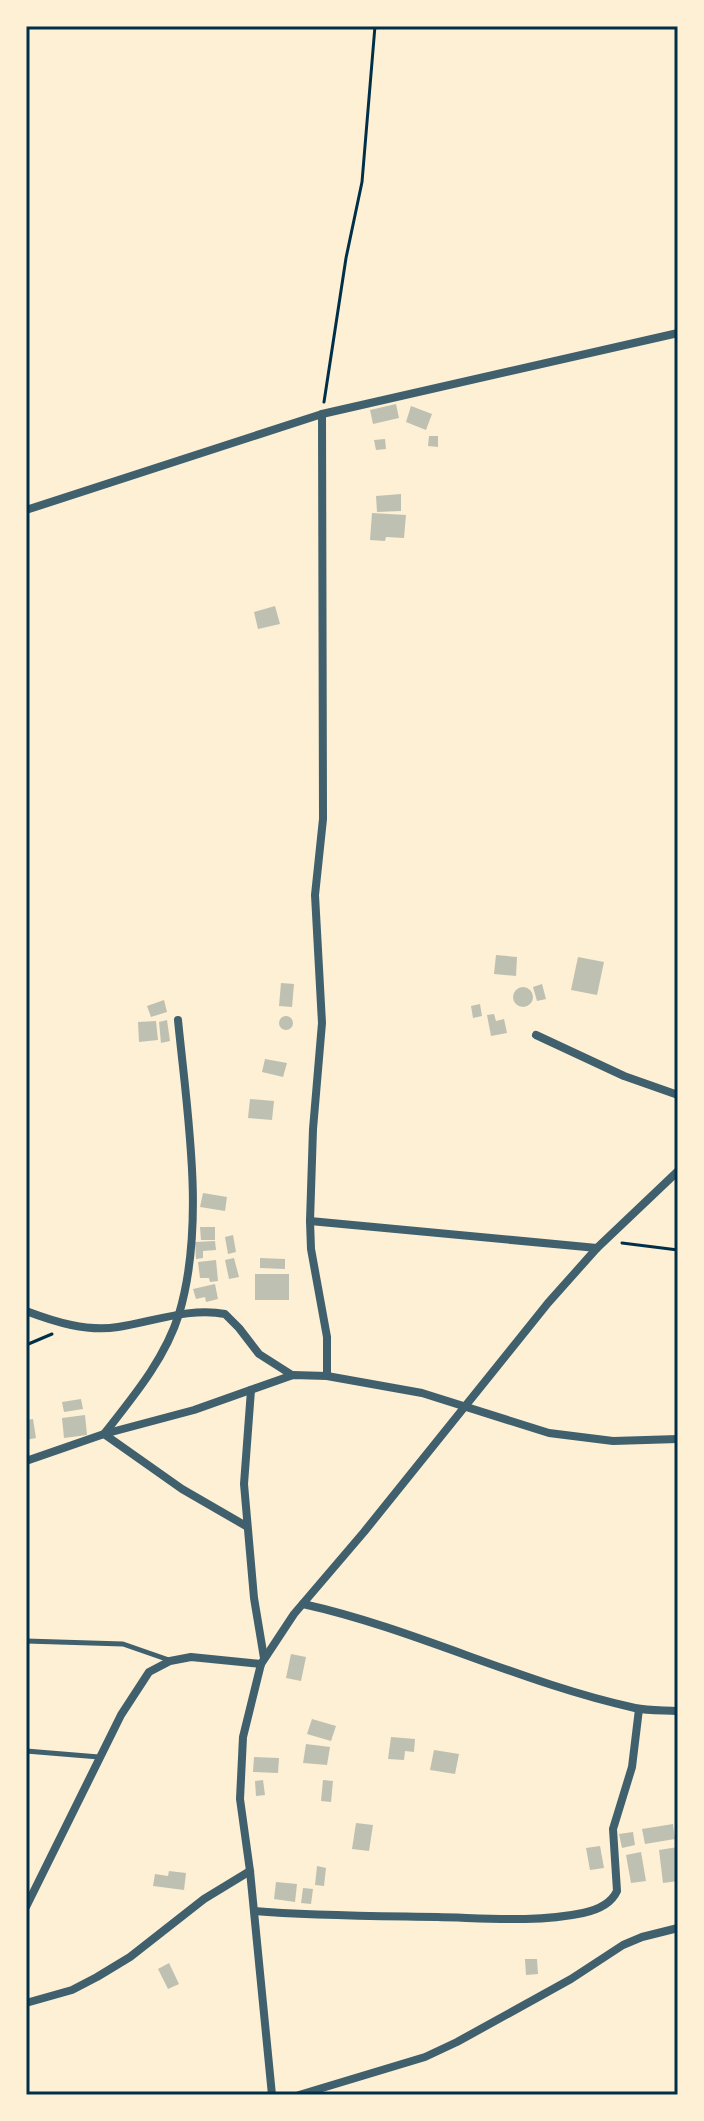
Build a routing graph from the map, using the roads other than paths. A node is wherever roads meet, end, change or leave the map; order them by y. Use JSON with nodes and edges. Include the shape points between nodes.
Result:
{"nodes":[{"id":1,"x":678,"y":333,"type":"edge"},
{"id":2,"x":322,"y":414,"type":"junction"},
{"id":3,"x":26,"y":510,"type":"edge"},
{"id":4,"x":178,"y":1020,"type":"dead end"},
{"id":5,"x":536,"y":1035,"type":"dead end"},
{"id":6,"x":678,"y":1094,"type":"edge"},
{"id":7,"x":678,"y":1171,"type":"edge"},
{"id":8,"x":310,"y":1221,"type":"junction"},
{"id":9,"x":597,"y":1248,"type":"junction"},
{"id":10,"x":26,"y":1311,"type":"edge"},
{"id":11,"x":179,"y":1315,"type":"junction"},
{"id":12,"x":293,"y":1375,"type":"junction"},
{"id":13,"x":327,"y":1376,"type":"junction"},
{"id":14,"x":251,"y":1390,"type":"junction"},
{"id":15,"x":465,"y":1407,"type":"junction"},
{"id":16,"x":104,"y":1434,"type":"junction"},
{"id":17,"x":678,"y":1439,"type":"edge"},
{"id":18,"x":26,"y":1461,"type":"edge"},
{"id":19,"x":246,"y":1526,"type":"junction"},
{"id":20,"x":303,"y":1604,"type":"junction"},
{"id":21,"x":26,"y":1641,"type":"edge"},
{"id":22,"x":170,"y":1661,"type":"junction"},
{"id":23,"x":262,"y":1661,"type":"junction"},
{"id":24,"x":639,"y":1709,"type":"junction"},
{"id":25,"x":678,"y":1711,"type":"edge"},
{"id":26,"x":26,"y":1751,"type":"edge"},
{"id":27,"x":99,"y":1757,"type":"junction"},
{"id":28,"x":250,"y":1871,"type":"junction"},
{"id":29,"x":26,"y":1907,"type":"edge"},
{"id":30,"x":254,"y":1911,"type":"junction"},
{"id":31,"x":678,"y":1928,"type":"edge"},
{"id":32,"x":26,"y":2003,"type":"edge"},
{"id":33,"x":272,"y":2095,"type":"edge"},
{"id":34,"x":299,"y":2095,"type":"edge"}],
"edges":[{"from":1,"to":2,"type":"street"},
{"from":2,"to":3,"type":"street"},
{"from":2,"to":8,"type":"street","via":[[323,819],[315,895],[322,1023]]},
{"from":4,"to":11,"type":"street","via":[[192,1185],[189,1272]]},
{"from":5,"to":6,"type":"street","via":[[624,1076]]},
{"from":7,"to":9,"type":"street"},
{"from":8,"to":9,"type":"street"},
{"from":8,"to":13,"type":"street","via":[[327,1337]]},
{"from":9,"to":15,"type":"street"},
{"from":10,"to":11,"type":"street","via":[[96,1328]]},
{"from":11,"to":12,"type":"street","via":[[225,1314],[259,1354]]},
{"from":11,"to":16,"type":"street","via":[[161,1355]]},
{"from":12,"to":13,"type":"street"},
{"from":12,"to":14,"type":"street"},
{"from":13,"to":15,"type":"street","via":[[422,1393]]},
{"from":14,"to":16,"type":"street"},
{"from":14,"to":19,"type":"street"},
{"from":15,"to":17,"type":"street","via":[[549,1433],[613,1441]]},
{"from":15,"to":20,"type":"street"},
{"from":16,"to":18,"type":"street"},
{"from":16,"to":19,"type":"street"},
{"from":19,"to":23,"type":"street"},
{"from":20,"to":23,"type":"street"},
{"from":20,"to":24,"type":"street","via":[[355,1615],[512,1673]]},
{"from":21,"to":22,"type":"lane","via":[[123,1644]]},
{"from":22,"to":23,"type":"street"},
{"from":22,"to":27,"type":"street","via":[[149,1672]]},
{"from":23,"to":28,"type":"street","via":[[248,1709],[240,1770],[241,1825]]},
{"from":24,"to":25,"type":"street"},
{"from":24,"to":30,"type":"street","via":[[632,1767],[613,1829],[617,1891],[602,1907],[558,1917],[500,1919]]},
{"from":26,"to":27,"type":"lane"},
{"from":27,"to":29,"type":"street"},
{"from":28,"to":30,"type":"street"},
{"from":28,"to":32,"type":"street","via":[[97,1977]]},
{"from":30,"to":33,"type":"street"},
{"from":31,"to":34,"type":"street","via":[[623,1945],[527,2005],[425,2057]]}]}
